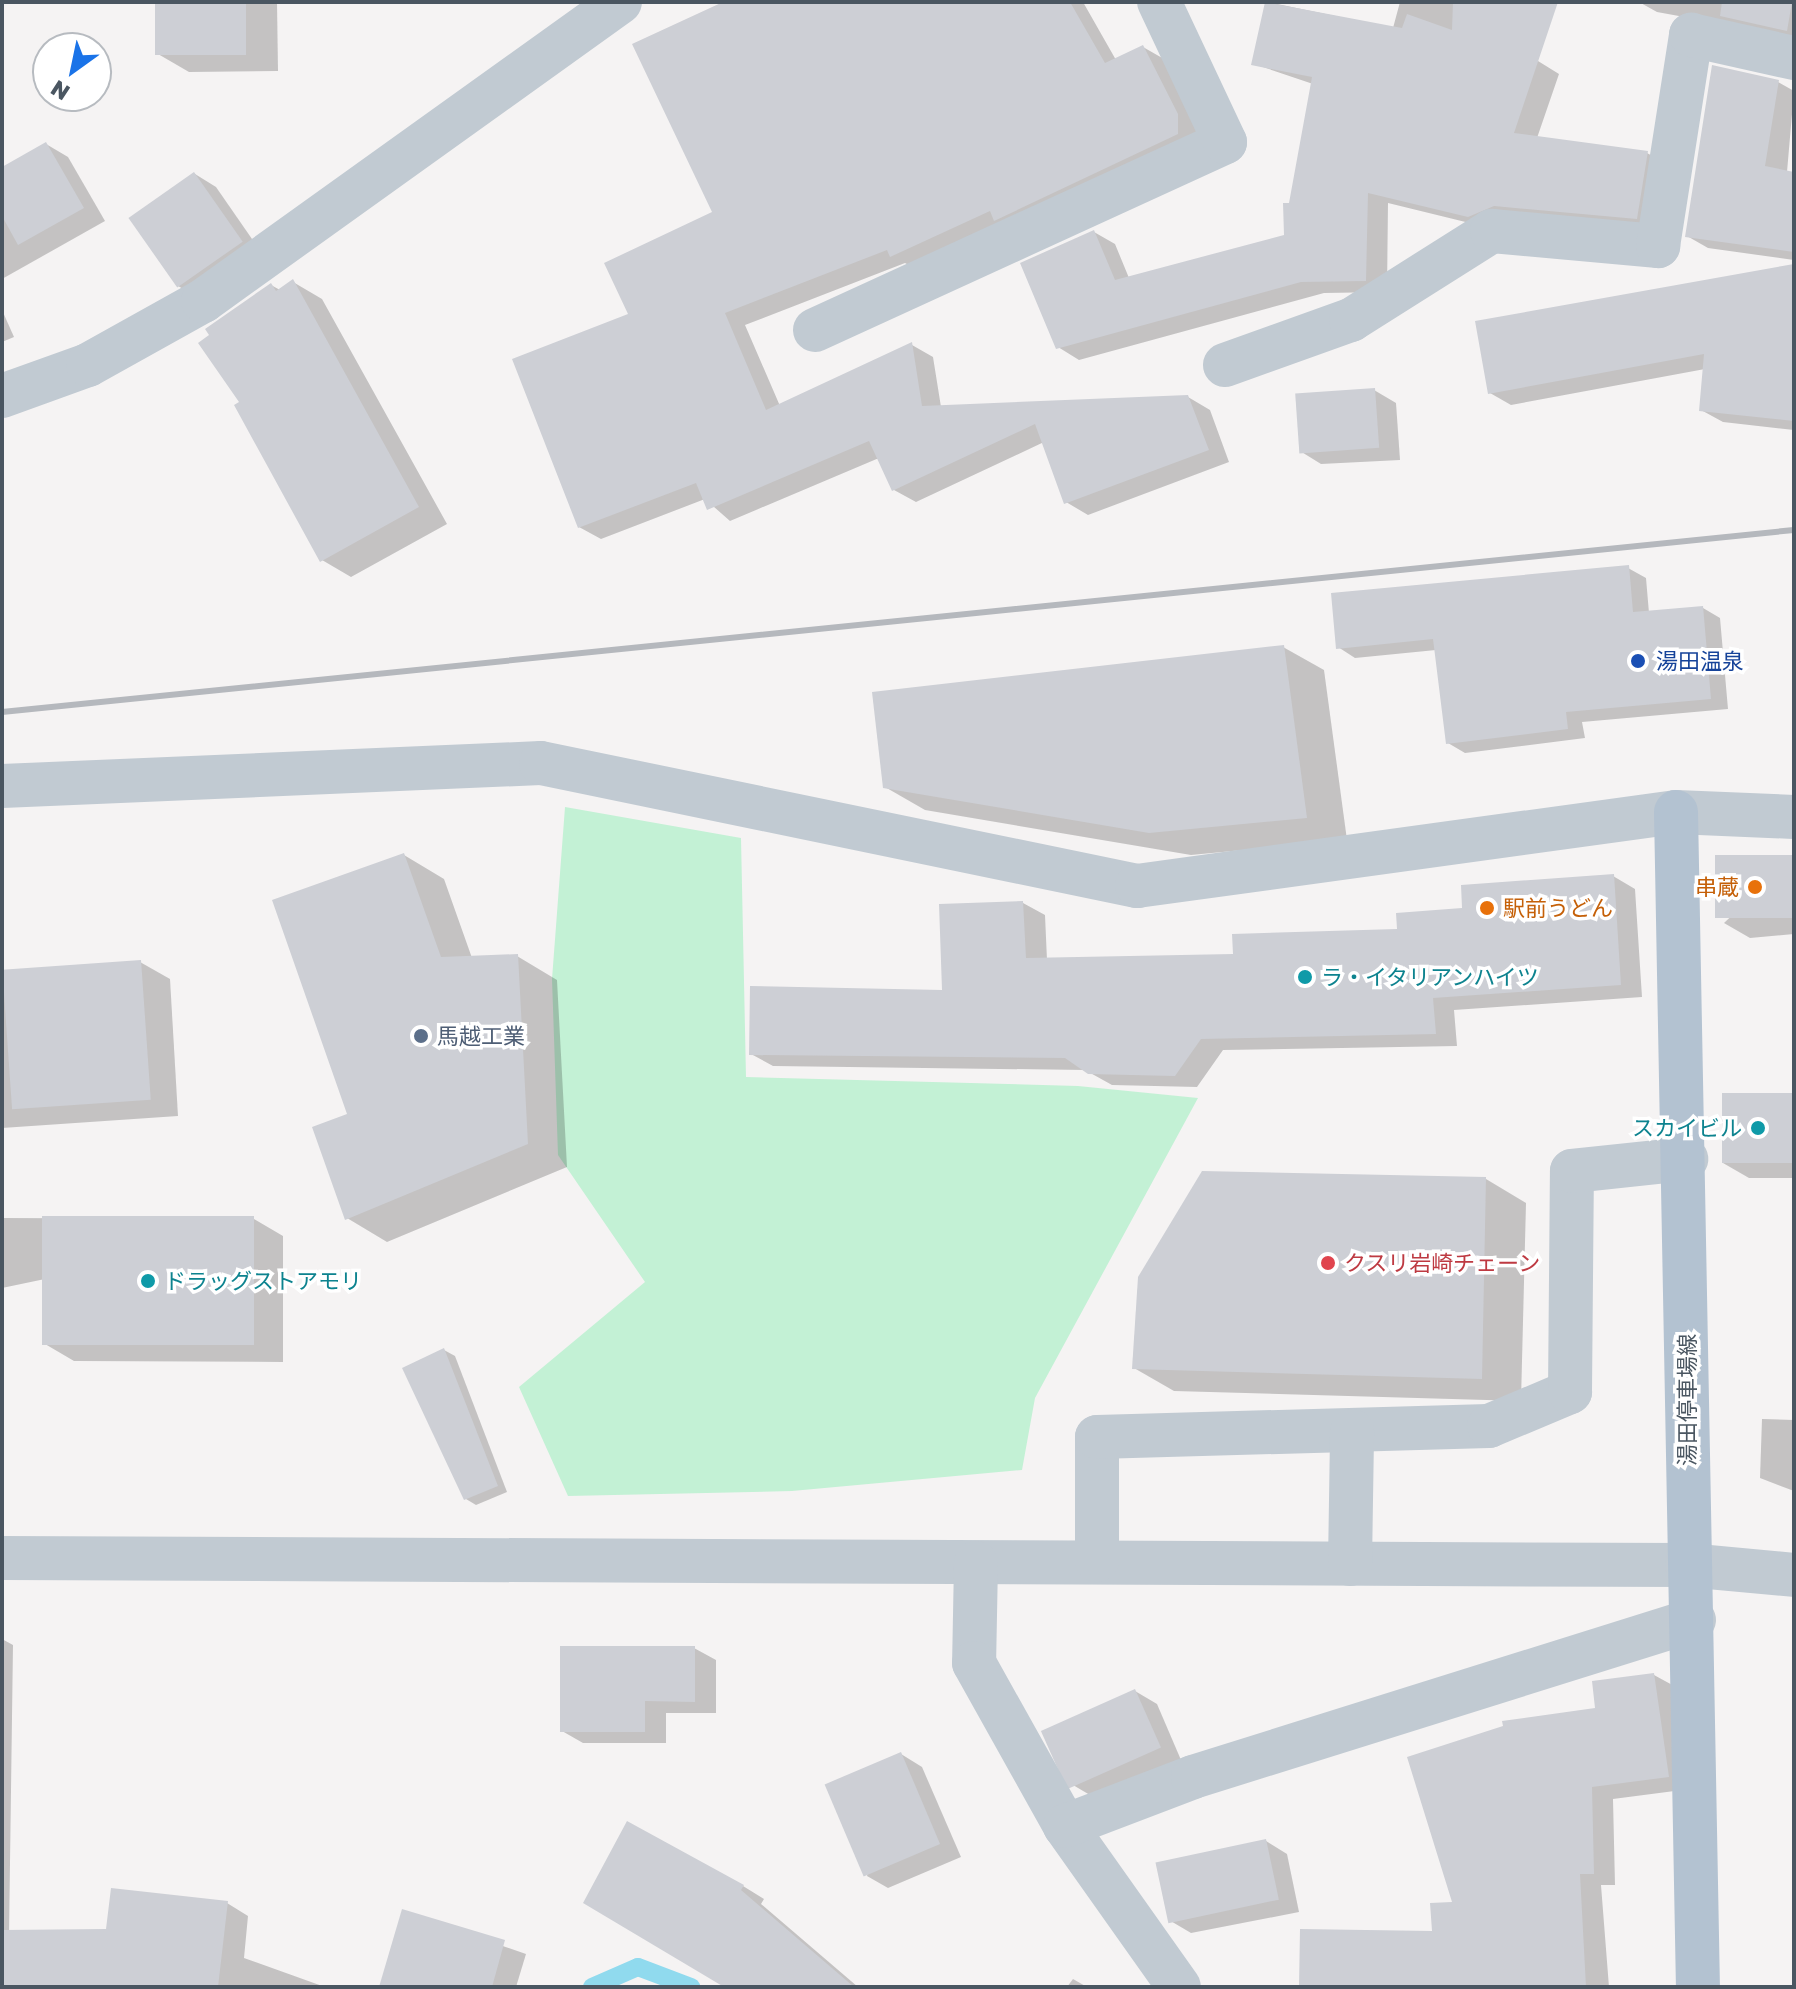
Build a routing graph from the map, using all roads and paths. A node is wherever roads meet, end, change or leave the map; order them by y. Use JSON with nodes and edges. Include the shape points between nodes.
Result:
{"nodes":[{"id":1,"x":620,"y":2,"type":"edge"},
{"id":2,"x":1159,"y":2,"type":"edge"},
{"id":3,"x":1794,"y":58,"type":"edge"},
{"id":4,"x":815,"y":330,"type":"dead end"},
{"id":5,"x":1225,"y":365,"type":"dead end"},
{"id":6,"x":2,"y":396,"type":"edge"},
{"id":7,"x":2,"y":786,"type":"edge"},
{"id":8,"x":1676,"y":812,"type":"junction"},
{"id":9,"x":1794,"y":817,"type":"edge"},
{"id":10,"x":1686,"y":1159,"type":"junction"},
{"id":11,"x":1352,"y":1431,"type":"junction"},
{"id":12,"x":2,"y":1558,"type":"edge"},
{"id":13,"x":1097,"y":1560,"type":"junction"},
{"id":14,"x":976,"y":1563,"type":"junction"},
{"id":15,"x":1350,"y":1564,"type":"junction"},
{"id":16,"x":1687,"y":1565,"type":"junction"},
{"id":17,"x":1794,"y":1575,"type":"edge"},
{"id":18,"x":1694,"y":1620,"type":"junction"},
{"id":19,"x":1065,"y":1826,"type":"junction"},
{"id":20,"x":1179,"y":1987,"type":"edge"},
{"id":21,"x":1698,"y":1987,"type":"edge"}],
"edges":[{"from":1,"to":6,"type":"street","via":[[203,301],[88,365]]},
{"from":2,"to":4,"type":"street","via":[[1225,142]]},
{"from":3,"to":5,"type":"street","via":[[1691,35],[1658,246],[1492,231],[1351,320]]},
{"from":7,"to":8,"type":"street","via":[[541,763],[1137,886]]},
{"from":8,"to":9,"type":"street"},
{"from":8,"to":10,"type":"main road","name":"湯田停車場線"},
{"from":10,"to":11,"type":"street","via":[[1572,1171],[1570,1392],[1489,1426]]},
{"from":10,"to":16,"type":"main road","name":"湯田停車場線"},
{"from":11,"to":13,"type":"street","via":[[1097,1437]]},
{"from":11,"to":15,"type":"street"},
{"from":12,"to":14,"type":"street"},
{"from":13,"to":14,"type":"street"},
{"from":13,"to":15,"type":"street"},
{"from":14,"to":19,"type":"street","via":[[974,1663]]},
{"from":15,"to":16,"type":"street"},
{"from":16,"to":17,"type":"street"},
{"from":16,"to":18,"type":"main road","name":"湯田停車場線"},
{"from":18,"to":19,"type":"street","via":[[1193,1777]]},
{"from":18,"to":21,"type":"main road","name":"湯田停車場線"},
{"from":19,"to":20,"type":"street"}]}
